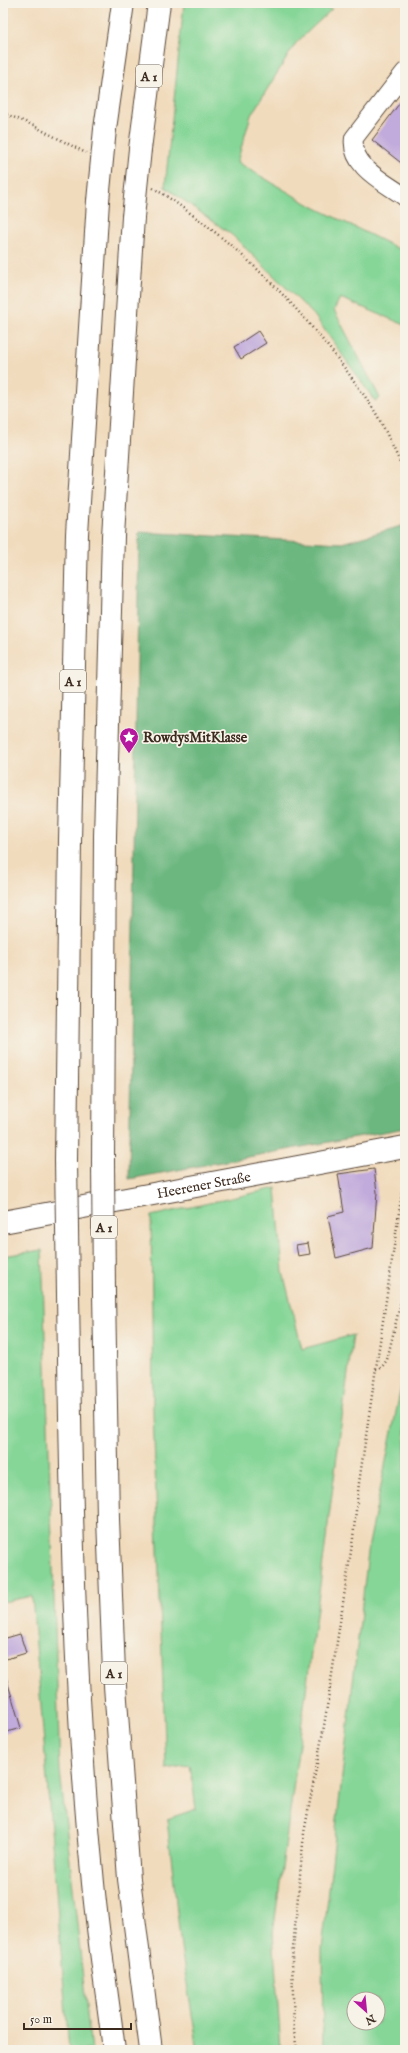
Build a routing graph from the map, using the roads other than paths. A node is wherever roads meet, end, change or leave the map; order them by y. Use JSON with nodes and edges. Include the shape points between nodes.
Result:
{"nodes":[{"id":1,"x":123,"y":3,"type":"edge"},
{"id":2,"x":159,"y":3,"type":"edge"},
{"id":3,"x":405,"y":72,"type":"edge"},
{"id":4,"x":405,"y":197,"type":"edge"},
{"id":5,"x":405,"y":1147,"type":"edge"},
{"id":6,"x":3,"y":1222,"type":"edge"},
{"id":7,"x":114,"y":2050,"type":"edge"},
{"id":8,"x":151,"y":2050,"type":"edge"}],
"edges":[{"from":1,"to":7,"type":"main road","number":"A 1","bridge":true,"via":[[105,129],[98,201],[76,534],[66,1161],[71,1515],[77,1669],[92,1873]]},
{"from":2,"to":8,"type":"main road","number":"A 1","bridge":true,"via":[[133,217],[113,536],[105,836],[103,1161],[108,1519],[114,1672],[129,1879]]},
{"from":3,"to":4,"type":"lane","via":[[354,138],[353,144],[358,162]]},
{"from":5,"to":6,"type":"main road","name":"Heerener Straße"}]}
